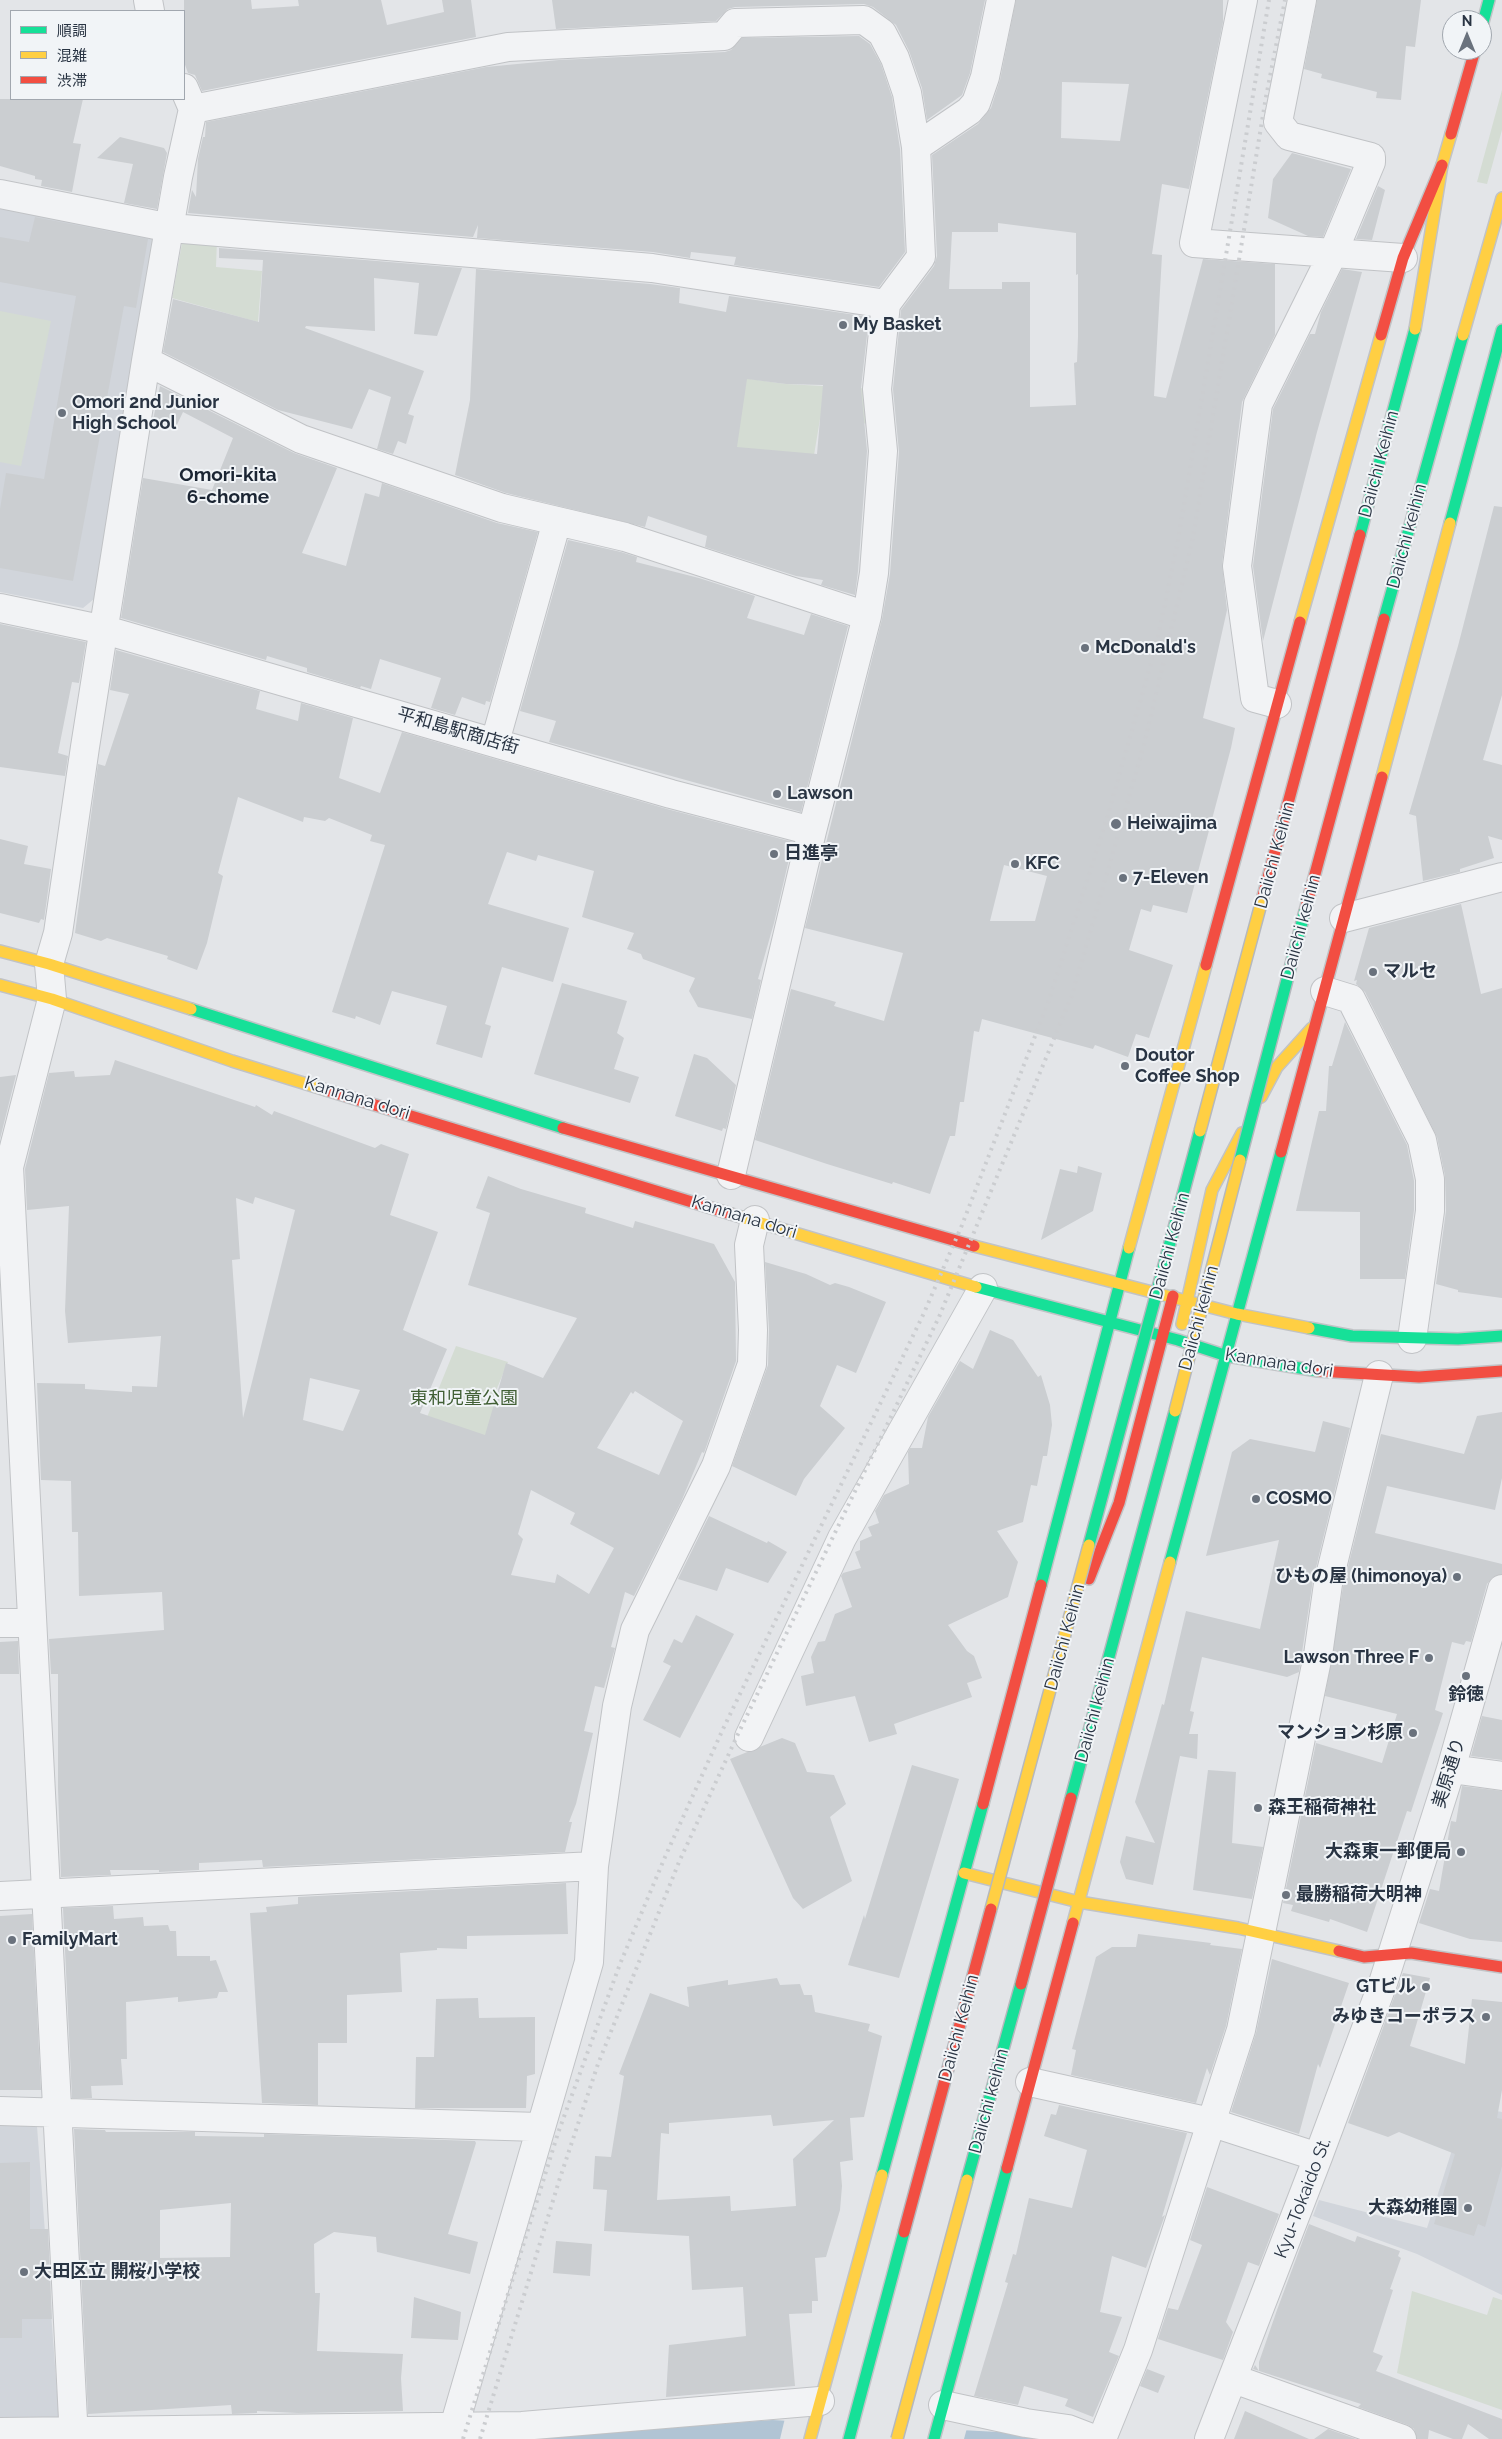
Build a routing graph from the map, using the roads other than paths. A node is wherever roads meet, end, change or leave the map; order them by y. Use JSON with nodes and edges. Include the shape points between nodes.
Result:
{"nodes":[{"id":1,"x":1001,"y":0,"type":"edge"},
{"id":2,"x":1243,"y":0,"type":"edge"},
{"id":3,"x":1302,"y":0,"type":"edge"},
{"id":4,"x":734,"y":11,"type":"edge"},
{"id":5,"x":1472,"y":60,"type":"edge"},
{"id":6,"x":188,"y":99,"type":"edge"},
{"id":7,"x":916,"y":147,"type":"junction"},
{"id":8,"x":1442,"y":166,"type":"junction"},
{"id":9,"x":0,"y":194,"type":"edge"},
{"id":10,"x":1502,"y":198,"type":"edge"},
{"id":11,"x":171,"y":228,"type":"junction"},
{"id":12,"x":1333,"y":253,"type":"junction"},
{"id":13,"x":1402,"y":258,"type":"junction"},
{"id":14,"x":886,"y":304,"type":"junction"},
{"id":15,"x":1502,"y":330,"type":"edge"},
{"id":16,"x":146,"y":361,"type":"junction"},
{"id":17,"x":557,"y":521,"type":"junction"},
{"id":18,"x":0,"y":608,"type":"edge"},
{"id":19,"x":867,"y":616,"type":"junction"},
{"id":20,"x":105,"y":630,"type":"junction"},
{"id":21,"x":1277,"y":704,"type":"junction"},
{"id":22,"x":495,"y":742,"type":"junction"},
{"id":23,"x":812,"y":831,"type":"junction"},
{"id":24,"x":1502,"y":877,"type":"edge"},
{"id":25,"x":1344,"y":918,"type":"junction"},
{"id":26,"x":0,"y":951,"type":"edge"},
{"id":27,"x":49,"y":964,"type":"junction"},
{"id":28,"x":0,"y":986,"type":"edge"},
{"id":29,"x":1325,"y":991,"type":"junction"},
{"id":30,"x":52,"y":999,"type":"junction"},
{"id":31,"x":1315,"y":1025,"type":"junction"},
{"id":32,"x":731,"y":1175,"type":"junction"},
{"id":33,"x":755,"y":1220,"type":"junction"},
{"id":34,"x":6,"y":1228,"type":"edge"},
{"id":35,"x":1120,"y":1282,"type":"junction"},
{"id":36,"x":983,"y":1288,"type":"junction"},
{"id":37,"x":1173,"y":1296,"type":"junction"},
{"id":38,"x":1187,"y":1300,"type":"junction"},
{"id":39,"x":1237,"y":1314,"type":"junction"},
{"id":40,"x":1111,"y":1322,"type":"junction"},
{"id":41,"x":1162,"y":1335,"type":"junction"},
{"id":42,"x":1502,"y":1336,"type":"edge"},
{"id":43,"x":1412,"y":1339,"type":"junction"},
{"id":44,"x":1178,"y":1340,"type":"junction"},
{"id":45,"x":1227,"y":1356,"type":"junction"},
{"id":46,"x":1502,"y":1371,"type":"edge"},
{"id":47,"x":1378,"y":1375,"type":"junction"},
{"id":48,"x":1501,"y":1593,"type":"edge"},
{"id":49,"x":0,"y":1623,"type":"edge"},
{"id":50,"x":32,"y":1623,"type":"junction"},
{"id":51,"x":1034,"y":1706,"type":"dead end"},
{"id":52,"x":1014,"y":1728,"type":"dead end"},
{"id":53,"x":749,"y":1737,"type":"dead end"},
{"id":54,"x":1000,"y":1742,"type":"junction"},
{"id":55,"x":1451,"y":1769,"type":"junction"},
{"id":56,"x":1502,"y":1776,"type":"edge"},
{"id":57,"x":594,"y":1866,"type":"junction"},
{"id":58,"x":964,"y":1873,"type":"junction"},
{"id":59,"x":47,"y":1894,"type":"junction"},
{"id":60,"x":0,"y":1896,"type":"edge"},
{"id":61,"x":1079,"y":1902,"type":"junction"},
{"id":62,"x":1262,"y":1933,"type":"junction"},
{"id":63,"x":1392,"y":1956,"type":"junction"},
{"id":64,"x":1502,"y":1967,"type":"edge"},
{"id":65,"x":1030,"y":2082,"type":"junction"},
{"id":66,"x":0,"y":2111,"type":"edge"},
{"id":67,"x":59,"y":2113,"type":"junction"},
{"id":68,"x":1210,"y":2122,"type":"junction"},
{"id":69,"x":539,"y":2127,"type":"junction"},
{"id":70,"x":1318,"y":2157,"type":"junction"},
{"id":71,"x":1234,"y":2379,"type":"junction"},
{"id":72,"x":819,"y":2406,"type":"junction"},
{"id":73,"x":942,"y":2410,"type":"junction"},
{"id":74,"x":454,"y":2426,"type":"junction"},
{"id":75,"x":0,"y":2432,"type":"edge"},
{"id":76,"x":520,"y":2434,"type":"edge"},
{"id":77,"x":74,"y":2435,"type":"edge"},
{"id":78,"x":1387,"y":2436,"type":"edge"},
{"id":79,"x":810,"y":2439,"type":"edge"},
{"id":80,"x":849,"y":2439,"type":"edge"},
{"id":81,"x":898,"y":2439,"type":"edge"},
{"id":82,"x":934,"y":2439,"type":"edge"},
{"id":83,"x":1094,"y":2439,"type":"edge"},
{"id":84,"x":1102,"y":2439,"type":"edge"},
{"id":85,"x":1208,"y":2439,"type":"edge"}],
"edges":[{"from":1,"to":7,"type":"street","via":[[985,77],[976,103],[969,112]]},
{"from":2,"to":12,"type":"street","via":[[1194,243]]},
{"from":3,"to":12,"type":"street","via":[[1278,123],[1289,136],[1369,155],[1371,159]]},
{"from":4,"to":6,"type":"street","via":[[724,36],[508,47]]},
{"from":4,"to":7,"type":"street","via":[[864,20],[882,33],[907,93]]},
{"from":5,"to":8,"type":"main road","name":"Daiichi Keihin"},
{"from":6,"to":11,"type":"street"},
{"from":7,"to":14,"type":"street","via":[[921,257]]},
{"from":8,"to":13,"type":"main road"},
{"from":8,"to":80,"type":"main road","name":"Daiichi Keihin","bridge":true,"via":[[1419,315]]},
{"from":9,"to":11,"type":"street"},
{"from":10,"to":81,"type":"main road","name":"Daiichi keihin","bridge":true,"via":[[1428,456],[1305,911],[1145,1527]]},
{"from":11,"to":14,"type":"street","via":[[643,267]]},
{"from":11,"to":16,"type":"street"},
{"from":12,"to":13,"type":"street"},
{"from":12,"to":21,"type":"street","via":[[1258,404],[1238,556],[1255,698]]},
{"from":13,"to":21,"type":"main road"},
{"from":14,"to":19,"type":"street","via":[[876,389],[883,451],[874,573]]},
{"from":15,"to":25,"type":"main road"},
{"from":16,"to":17,"type":"street","via":[[301,439],[502,508]]},
{"from":16,"to":20,"type":"street"},
{"from":17,"to":19,"type":"street","via":[[624,537]]},
{"from":17,"to":22,"type":"street"},
{"from":18,"to":20,"type":"street","name":"平和島駅商店街"},
{"from":19,"to":23,"type":"street"},
{"from":20,"to":22,"type":"street","name":"平和島駅商店街"},
{"from":20,"to":27,"type":"street","via":[[58,933]]},
{"from":21,"to":35,"type":"main road"},
{"from":22,"to":23,"type":"street","name":"平和島駅商店街"},
{"from":23,"to":32,"type":"street"},
{"from":24,"to":25,"type":"street"},
{"from":25,"to":29,"type":"main road"},
{"from":26,"to":27,"type":"main road","name":"Kannana dori"},
{"from":27,"to":30,"type":"street"},
{"from":27,"to":32,"type":"main road","name":"Kannana dori","via":[[578,1133]]},
{"from":28,"to":30,"type":"main road","name":"Kannana dori"},
{"from":29,"to":31,"type":"main road"},
{"from":29,"to":43,"type":"street","via":[[1351,999],[1422,1140],[1430,1179],[1430,1210]]},
{"from":30,"to":33,"type":"main road","name":"Kannana dori","via":[[232,1061]]},
{"from":30,"to":34,"type":"street","via":[[9,1167]]},
{"from":31,"to":38,"type":"main road","via":[[1277,1067],[1212,1190]]},
{"from":31,"to":39,"type":"main road"},
{"from":32,"to":35,"type":"main road","name":"Kannana dori","via":[[976,1246]]},
{"from":33,"to":36,"type":"main road","name":"Kannana dori"},
{"from":33,"to":57,"type":"street","via":[[749,1246],[752,1364],[716,1466],[635,1630],[616,1706]]},
{"from":34,"to":50,"type":"street"},
{"from":35,"to":37,"type":"main road","name":"Kannana dori"},
{"from":35,"to":40,"type":"main road"},
{"from":36,"to":40,"type":"main road","name":"Kannana dori"},
{"from":36,"to":53,"type":"street","via":[[842,1538]]},
{"from":37,"to":38,"type":"main road","name":"Kannana dori"},
{"from":37,"to":41,"type":"main road"},
{"from":38,"to":39,"type":"main road","name":"Kannana dori"},
{"from":38,"to":44,"type":"main road"},
{"from":39,"to":43,"type":"main road","name":"Kannana dori","via":[[1352,1336]]},
{"from":39,"to":45,"type":"main road"},
{"from":40,"to":41,"type":"main road","name":"Kannana dori"},
{"from":40,"to":54,"type":"main road"},
{"from":41,"to":44,"type":"main road","name":"Kannana dori"},
{"from":41,"to":51,"type":"main road","via":[[1119,1503],[1041,1699]]},
{"from":42,"to":43,"type":"main road","name":"Kannana dori"},
{"from":44,"to":45,"type":"main road","name":"Kannana dori"},
{"from":45,"to":47,"type":"main road","name":"Kannana dori","via":[[1322,1372]]},
{"from":45,"to":61,"type":"main road"},
{"from":46,"to":47,"type":"main road","name":"Kannana dori","via":[[1418,1377]]},
{"from":47,"to":62,"type":"street","via":[[1328,1584],[1318,1654]]},
{"from":48,"to":55,"type":"street","name":"美原通り"},
{"from":49,"to":50,"type":"street"},
{"from":50,"to":59,"type":"street"},
{"from":52,"to":54,"type":"main road"},
{"from":54,"to":58,"type":"main road"},
{"from":55,"to":56,"type":"street"},
{"from":55,"to":63,"type":"street","name":"美原通り"},
{"from":57,"to":59,"type":"street"},
{"from":57,"to":69,"type":"street","via":[[589,1962]]},
{"from":58,"to":61,"type":"main road"},
{"from":58,"to":72,"type":"main road"},
{"from":59,"to":60,"type":"street"},
{"from":59,"to":67,"type":"street"},
{"from":61,"to":62,"type":"main road"},
{"from":61,"to":65,"type":"main road"},
{"from":62,"to":63,"type":"main road","via":[[1364,1957]]},
{"from":62,"to":68,"type":"street","via":[[1241,2030]]},
{"from":63,"to":64,"type":"main road","via":[[1411,1953],[1436,1955]]},
{"from":63,"to":70,"type":"street","name":"Kyu-Tokaido St."},
{"from":65,"to":68,"type":"street"},
{"from":65,"to":73,"type":"main road"},
{"from":66,"to":67,"type":"street"},
{"from":67,"to":69,"type":"street"},
{"from":67,"to":77,"type":"street"},
{"from":68,"to":70,"type":"street"},
{"from":68,"to":84,"type":"street","via":[[1138,2350]]},
{"from":69,"to":74,"type":"street"},
{"from":70,"to":71,"type":"street","name":"Kyu-Tokaido St."},
{"from":71,"to":78,"type":"street"},
{"from":71,"to":85,"type":"street","name":"Kyu-Tokaido St."},
{"from":72,"to":76,"type":"street"},
{"from":72,"to":79,"type":"main road"},
{"from":73,"to":82,"type":"main road"},
{"from":73,"to":83,"type":"street","via":[[1068,2429]]},
{"from":74,"to":76,"type":"street"},
{"from":74,"to":77,"type":"street"},
{"from":75,"to":77,"type":"street"}]}
